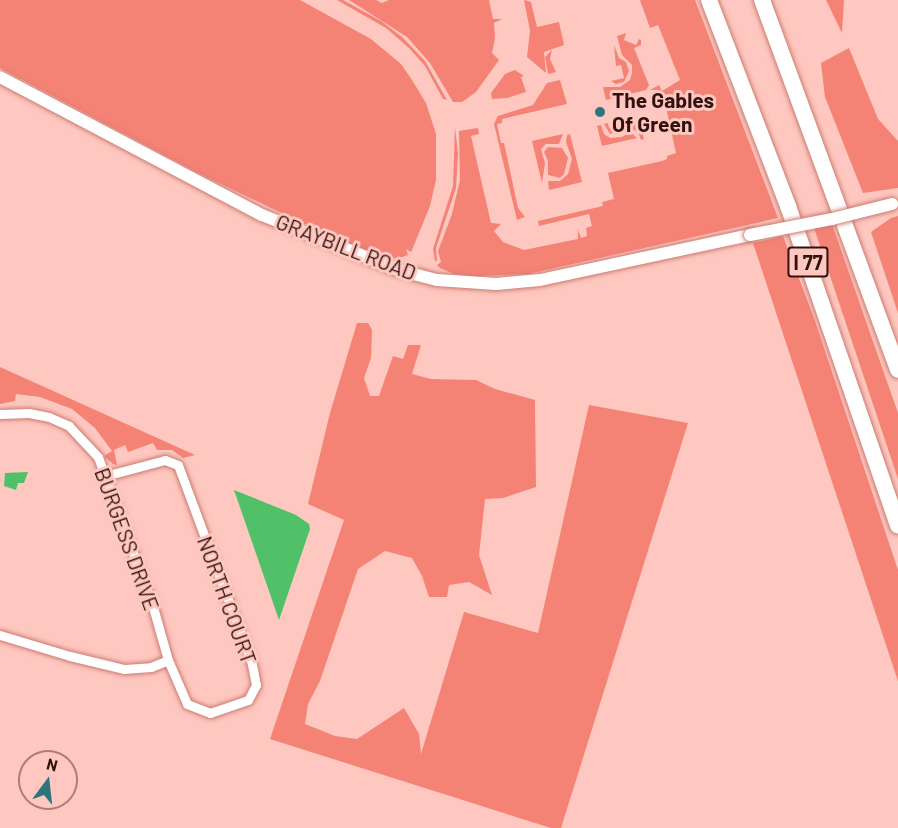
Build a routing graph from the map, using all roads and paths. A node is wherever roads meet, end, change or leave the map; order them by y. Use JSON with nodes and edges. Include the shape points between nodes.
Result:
{"nodes":[{"id":1,"x":709,"y":0,"type":"edge"},
{"id":2,"x":762,"y":0,"type":"edge"},
{"id":3,"x":0,"y":77,"type":"edge"},
{"id":4,"x":895,"y":203,"type":"edge"},
{"id":5,"x":898,"y":370,"type":"edge"},
{"id":6,"x":0,"y":414,"type":"edge"},
{"id":7,"x":105,"y":476,"type":"junction"},
{"id":8,"x":898,"y":526,"type":"edge"},
{"id":9,"x":0,"y":635,"type":"edge"},
{"id":10,"x":168,"y":660,"type":"junction"}],
"edges":[{"from":1,"to":8,"type":"highway","number":"I 77","via":[[788,206]]},
{"from":2,"to":5,"type":"highway","number":"I 77"},
{"from":3,"to":4,"type":"street","name":"GRAYBILL ROAD","bridge":true,"via":[[262,215],[398,270],[436,280],[496,284],[540,280]]},
{"from":6,"to":7,"type":"street","name":"BURGESS DRIVE","via":[[29,413],[69,426],[92,448]]},
{"from":7,"to":10,"type":"street","name":"BURGESS DRIVE"},
{"from":7,"to":10,"type":"street","name":"NORTH COURT","via":[[165,460],[178,465],[252,664],[256,686],[248,700],[210,713],[187,704]]},
{"from":9,"to":10,"type":"street","via":[[124,669],[151,667]]}]}
